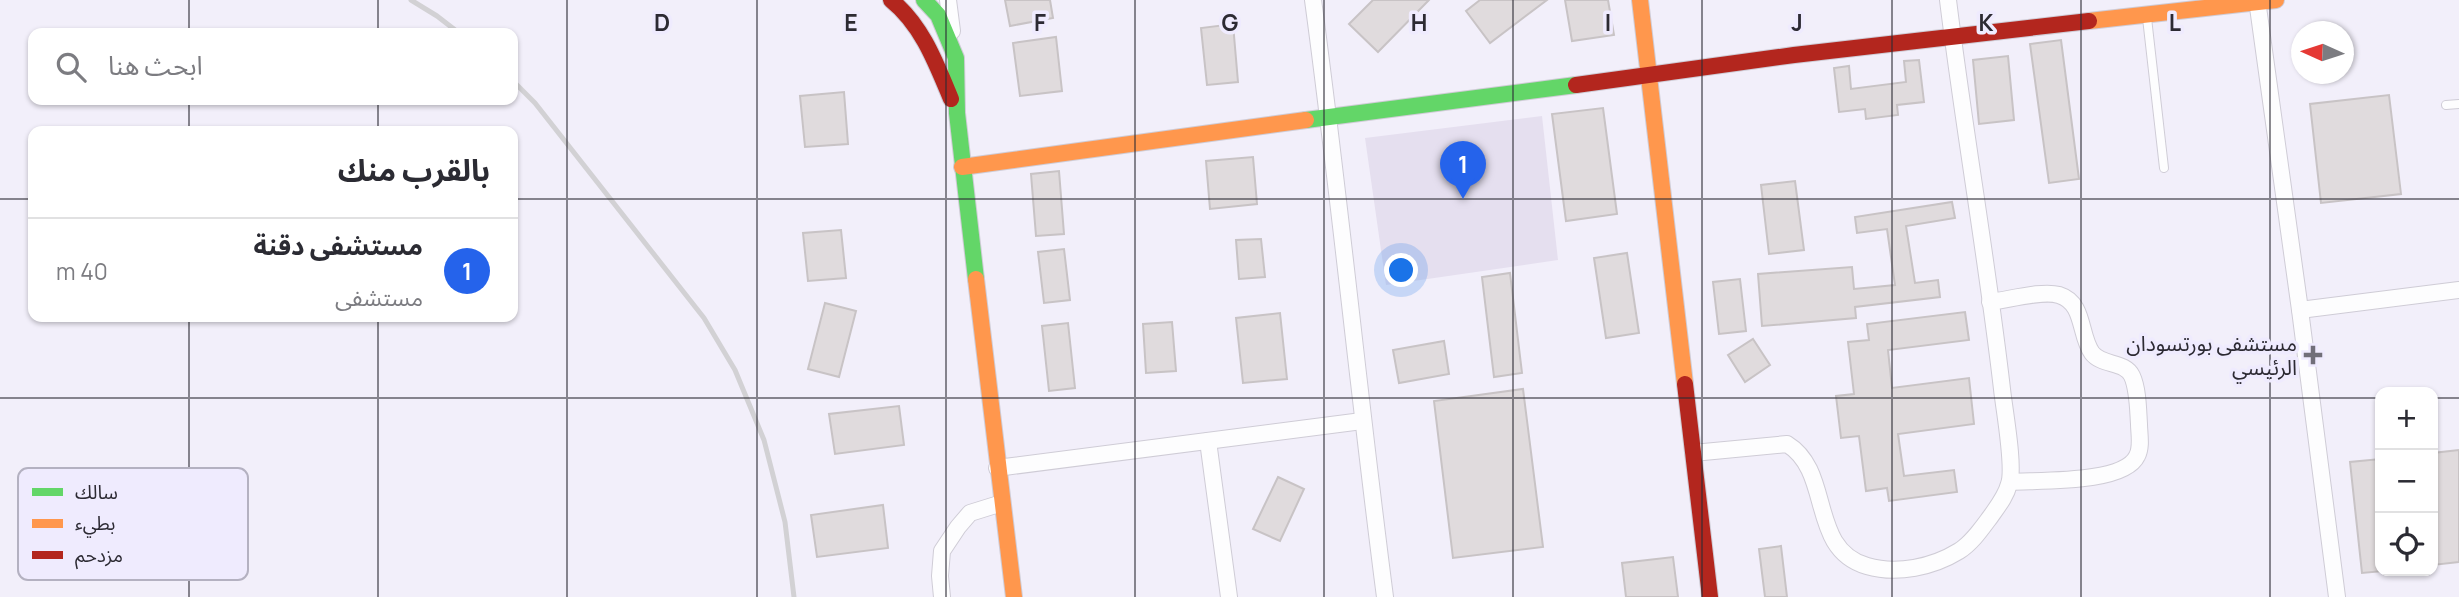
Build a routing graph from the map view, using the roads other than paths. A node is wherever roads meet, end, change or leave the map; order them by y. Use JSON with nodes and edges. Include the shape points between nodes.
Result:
{"nodes":[{"id":1,"x":924,"y":0,"type":"edge"},
{"id":2,"x":948,"y":0,"type":"edge"},
{"id":3,"x":1313,"y":0,"type":"edge"},
{"id":4,"x":1640,"y":0,"type":"edge"},
{"id":5,"x":1948,"y":0,"type":"edge"},
{"id":6,"x":2276,"y":0,"type":"edge"},
{"id":7,"x":895,"y":1,"type":"edge"},
{"id":8,"x":2258,"y":1,"type":"edge"},
{"id":9,"x":2147,"y":15,"type":"junction"},
{"id":10,"x":1953,"y":37,"type":"junction"},
{"id":11,"x":956,"y":58,"type":"junction"},
{"id":12,"x":1649,"y":74,"type":"junction"},
{"id":13,"x":2459,"y":104,"type":"edge"},
{"id":14,"x":2446,"y":105,"type":"dead end"},
{"id":15,"x":957,"y":113,"type":"junction"},
{"id":16,"x":1328,"y":117,"type":"junction"},
{"id":17,"x":962,"y":167,"type":"junction"},
{"id":18,"x":2164,"y":168,"type":"dead end"},
{"id":19,"x":2459,"y":290,"type":"edge"},
{"id":20,"x":1990,"y":302,"type":"junction"},
{"id":21,"x":2300,"y":310,"type":"junction"},
{"id":22,"x":1362,"y":421,"type":"junction"},
{"id":23,"x":1208,"y":441,"type":"junction"},
{"id":24,"x":1693,"y":453,"type":"junction"},
{"id":25,"x":997,"y":468,"type":"junction"},
{"id":26,"x":2010,"y":482,"type":"junction"},
{"id":27,"x":1002,"y":503,"type":"junction"},
{"id":28,"x":942,"y":597,"type":"edge"},
{"id":29,"x":1014,"y":597,"type":"edge"},
{"id":30,"x":1228,"y":597,"type":"edge"},
{"id":31,"x":1385,"y":597,"type":"edge"},
{"id":32,"x":1710,"y":597,"type":"edge"},
{"id":33,"x":2337,"y":597,"type":"edge"}],
"edges":[{"from":1,"to":11,"type":"street","via":[[938,15]]},
{"from":2,"to":11,"type":"street"},
{"from":3,"to":16,"type":"street"},
{"from":4,"to":12,"type":"street"},
{"from":5,"to":10,"type":"street"},
{"from":6,"to":8,"type":"street"},
{"from":7,"to":15,"type":"street","via":[[932,54]]},
{"from":8,"to":9,"type":"street"},
{"from":8,"to":21,"type":"street"},
{"from":9,"to":10,"type":"street"},
{"from":9,"to":18,"type":"lane"},
{"from":10,"to":12,"type":"street"},
{"from":10,"to":20,"type":"street"},
{"from":11,"to":15,"type":"street"},
{"from":12,"to":16,"type":"street"},
{"from":12,"to":24,"type":"street"},
{"from":13,"to":14,"type":"lane"},
{"from":15,"to":17,"type":"street"},
{"from":16,"to":17,"type":"street"},
{"from":16,"to":22,"type":"street"},
{"from":17,"to":25,"type":"street"},
{"from":19,"to":21,"type":"street"},
{"from":20,"to":26,"type":"street"},
{"from":20,"to":26,"type":"street","via":[[2050,294],[2067,299],[2074,306],[2089,349],[2132,376],[2138,406],[2137,456],[2127,466],[2099,477]]},
{"from":21,"to":33,"type":"street"},
{"from":22,"to":23,"type":"street"},
{"from":22,"to":31,"type":"street"},
{"from":23,"to":25,"type":"street"},
{"from":23,"to":30,"type":"street"},
{"from":24,"to":26,"type":"street","via":[[1787,444],[1799,451],[1836,546],[1866,566],[1890,570],[1921,566],[1960,550],[2000,505]]},
{"from":24,"to":32,"type":"street"},
{"from":25,"to":27,"type":"street"},
{"from":27,"to":28,"type":"street","via":[[970,513],[942,551]]},
{"from":27,"to":29,"type":"street"}]}
